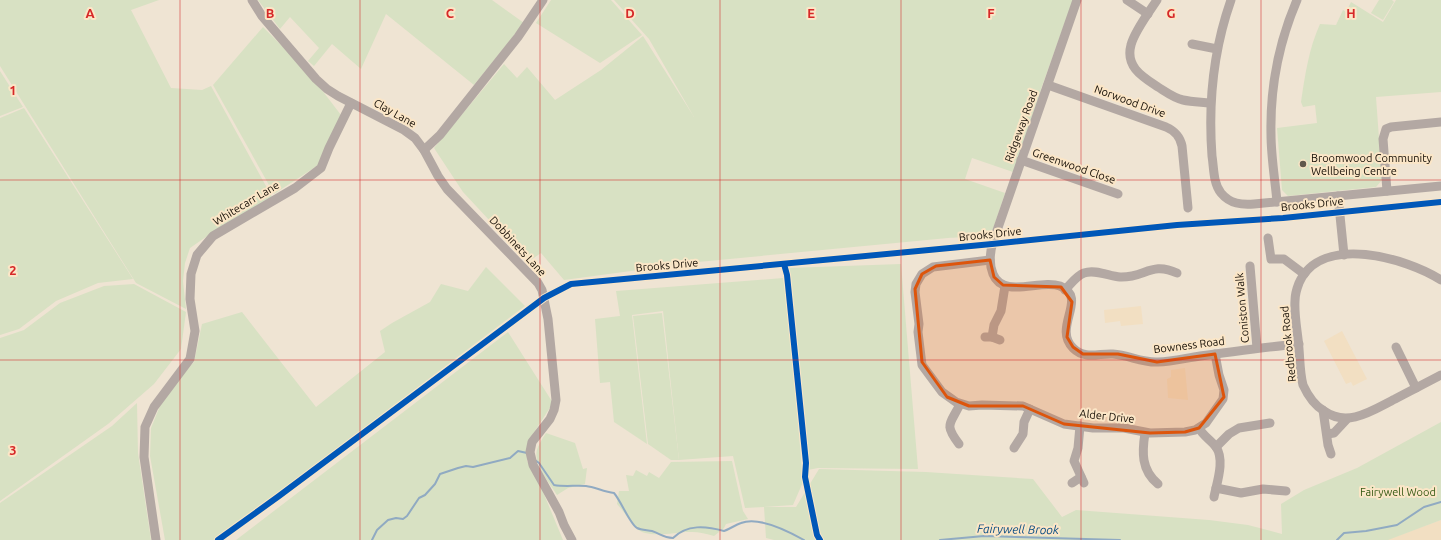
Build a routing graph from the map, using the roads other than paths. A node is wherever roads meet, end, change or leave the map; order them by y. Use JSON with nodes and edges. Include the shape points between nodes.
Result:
{"nodes":[{"id":1,"x":252,"y":0,"type":"edge"},
{"id":2,"x":543,"y":0,"type":"edge"},
{"id":3,"x":1077,"y":0,"type":"edge"},
{"id":4,"x":1127,"y":0,"type":"edge"},
{"id":5,"x":1156,"y":0,"type":"edge"},
{"id":6,"x":1231,"y":0,"type":"edge"},
{"id":7,"x":1297,"y":0,"type":"edge"},
{"id":8,"x":1148,"y":14,"type":"junction"},
{"id":9,"x":1192,"y":44,"type":"dead end"},
{"id":10,"x":1217,"y":49,"type":"junction"},
{"id":11,"x":1048,"y":85,"type":"junction"},
{"id":12,"x":351,"y":103,"type":"junction"},
{"id":13,"x":1210,"y":103,"type":"junction"},
{"id":14,"x":1441,"y":122,"type":"edge"},
{"id":15,"x":424,"y":150,"type":"junction"},
{"id":16,"x":1021,"y":160,"type":"junction"},
{"id":17,"x":1441,"y":186,"type":"edge"},
{"id":18,"x":1387,"y":191,"type":"junction"},
{"id":19,"x":1118,"y":194,"type":"dead end"},
{"id":20,"x":1338,"y":196,"type":"junction"},
{"id":21,"x":1277,"y":202,"type":"junction"},
{"id":22,"x":1188,"y":208,"type":"dead end"},
{"id":23,"x":1268,"y":238,"type":"dead end"},
{"id":24,"x":1344,"y":255,"type":"junction"},
{"id":25,"x":990,"y":260,"type":"junction"},
{"id":26,"x":1250,"y":266,"type":"dead end"},
{"id":27,"x":1178,"y":274,"type":"dead end"},
{"id":28,"x":1304,"y":274,"type":"junction"},
{"id":29,"x":1441,"y":280,"type":"edge"},
{"id":30,"x":1005,"y":286,"type":"junction"},
{"id":31,"x":1065,"y":290,"type":"junction"},
{"id":32,"x":992,"y":338,"type":"dead end"},
{"id":33,"x":1299,"y":344,"type":"junction"},
{"id":34,"x":1396,"y":347,"type":"dead end"},
{"id":35,"x":1257,"y":348,"type":"junction"},
{"id":36,"x":1215,"y":354,"type":"junction"},
{"id":37,"x":1441,"y":375,"type":"edge"},
{"id":38,"x":1416,"y":388,"type":"junction"},
{"id":39,"x":960,"y":404,"type":"junction"},
{"id":40,"x":1030,"y":409,"type":"junction"},
{"id":41,"x":1323,"y":410,"type":"junction"},
{"id":42,"x":1347,"y":419,"type":"junction"},
{"id":43,"x":1270,"y":423,"type":"dead end"},
{"id":44,"x":1080,"y":426,"type":"junction"},
{"id":45,"x":1199,"y":428,"type":"junction"},
{"id":46,"x":1145,"y":433,"type":"junction"},
{"id":47,"x":1327,"y":434,"type":"junction"},
{"id":48,"x":954,"y":442,"type":"dead end"},
{"id":49,"x":1216,"y":447,"type":"junction"},
{"id":50,"x":1026,"y":448,"type":"dead end"},
{"id":51,"x":1331,"y":454,"type":"dead end"},
{"id":52,"x":1072,"y":483,"type":"dead end"},
{"id":53,"x":1152,"y":483,"type":"dead end"},
{"id":54,"x":1281,"y":493,"type":"dead end"},
{"id":55,"x":156,"y":540,"type":"edge"},
{"id":56,"x":572,"y":540,"type":"edge"}],
"edges":[{"from":1,"to":12,"type":"street","name":"Clay Lane","via":[[262,16],[316,79]]},
{"from":2,"to":15,"type":"street","via":[[513,43],[440,135]]},
{"from":3,"to":11,"type":"street","name":"Ridgeway Road"},
{"from":4,"to":8,"type":"street"},
{"from":5,"to":8,"type":"street"},
{"from":6,"to":10,"type":"street"},
{"from":7,"to":21,"type":"street","via":[[1279,56],[1273,94],[1271,136]]},
{"from":8,"to":13,"type":"street","via":[[1131,44],[1131,59],[1135,71],[1175,97]]},
{"from":9,"to":10,"type":"street"},
{"from":10,"to":13,"type":"street"},
{"from":11,"to":16,"type":"street","name":"Ridgeway Road"},
{"from":11,"to":22,"type":"street","name":"Norwood Drive","via":[[1174,131],[1182,146]]},
{"from":12,"to":15,"type":"street","name":"Clay Lane","via":[[404,130],[415,138]]},
{"from":12,"to":55,"type":"street","name":"Whitecarr Lane","via":[[321,168],[295,188],[213,236],[197,255],[191,274],[190,299],[195,331],[190,359],[154,406],[145,427],[144,457]]},
{"from":13,"to":21,"type":"street","via":[[1213,167],[1219,190],[1226,198],[1239,204]]},
{"from":14,"to":18,"type":"street","via":[[1386,129],[1383,139]]},
{"from":15,"to":56,"type":"street","name":"Dobbinets Lane","via":[[448,189],[538,282],[542,290],[548,319],[556,400],[550,419],[532,442],[530,452],[533,465]]},
{"from":16,"to":19,"type":"street","name":"Greenwood Close"},
{"from":16,"to":25,"type":"street","name":"Ridgeway Road","via":[[993,242]]},
{"from":17,"to":18,"type":"street"},
{"from":18,"to":20,"type":"street"},
{"from":20,"to":21,"type":"street"},
{"from":20,"to":24,"type":"street"},
{"from":23,"to":28,"type":"street","via":[[1271,259],[1284,259]]},
{"from":24,"to":28,"type":"street","name":"Redbrook Road","via":[[1319,261]]},
{"from":24,"to":29,"type":"street","name":"Redbrook Road","via":[[1372,255],[1393,259],[1418,267]]},
{"from":25,"to":30,"type":"street","via":[[994,277]]},
{"from":25,"to":39,"type":"street","name":"Alder Drive","via":[[933,267],[922,274],[916,284],[922,365],[942,392]]},
{"from":26,"to":35,"type":"street","name":"Coniston Walk"},
{"from":27,"to":31,"type":"street","via":[[1162,268],[1122,277],[1089,272],[1077,278]]},
{"from":28,"to":33,"type":"street","name":"Redbrook Road","via":[[1295,298]]},
{"from":30,"to":31,"type":"street","via":[[1052,285]]},
{"from":30,"to":32,"type":"street","via":[[1001,311],[994,325]]},
{"from":31,"to":36,"type":"street","name":"Bowness Road","via":[[1072,305],[1066,326],[1067,337],[1071,346],[1081,354],[1118,354],[1157,362]]},
{"from":33,"to":35,"type":"street","name":"Bowness Road"},
{"from":33,"to":41,"type":"street","name":"Redbrook Road","via":[[1303,385],[1310,398]]},
{"from":34,"to":38,"type":"street"},
{"from":35,"to":36,"type":"street","name":"Bowness Road"},
{"from":36,"to":45,"type":"street","via":[[1224,387],[1224,397],[1219,407]]},
{"from":37,"to":38,"type":"street"},
{"from":38,"to":42,"type":"street","via":[[1363,415]]},
{"from":39,"to":40,"type":"street","name":"Alder Drive","via":[[1018,405]]},
{"from":39,"to":48,"type":"street","via":[[949,426]]},
{"from":40,"to":44,"type":"street","name":"Alder Drive","via":[[1064,424]]},
{"from":40,"to":50,"type":"street","via":[[1024,422],[1023,434],[1016,445]]},
{"from":41,"to":42,"type":"street","name":"Redbrook Road","via":[[1335,417]]},
{"from":41,"to":47,"type":"street"},
{"from":42,"to":47,"type":"street","via":[[1336,431]]},
{"from":43,"to":49,"type":"street","via":[[1257,421],[1235,430]]},
{"from":44,"to":46,"type":"street","name":"Alder Drive","via":[[1126,428]]},
{"from":44,"to":52,"type":"street","via":[[1074,461],[1083,480]]},
{"from":45,"to":46,"type":"street","name":"Alder Drive","via":[[1185,432]]},
{"from":45,"to":49,"type":"street"},
{"from":46,"to":53,"type":"street","via":[[1143,457]]},
{"from":47,"to":51,"type":"street"},
{"from":49,"to":54,"type":"street","via":[[1220,461],[1215,492],[1242,493],[1260,489]]}]}
